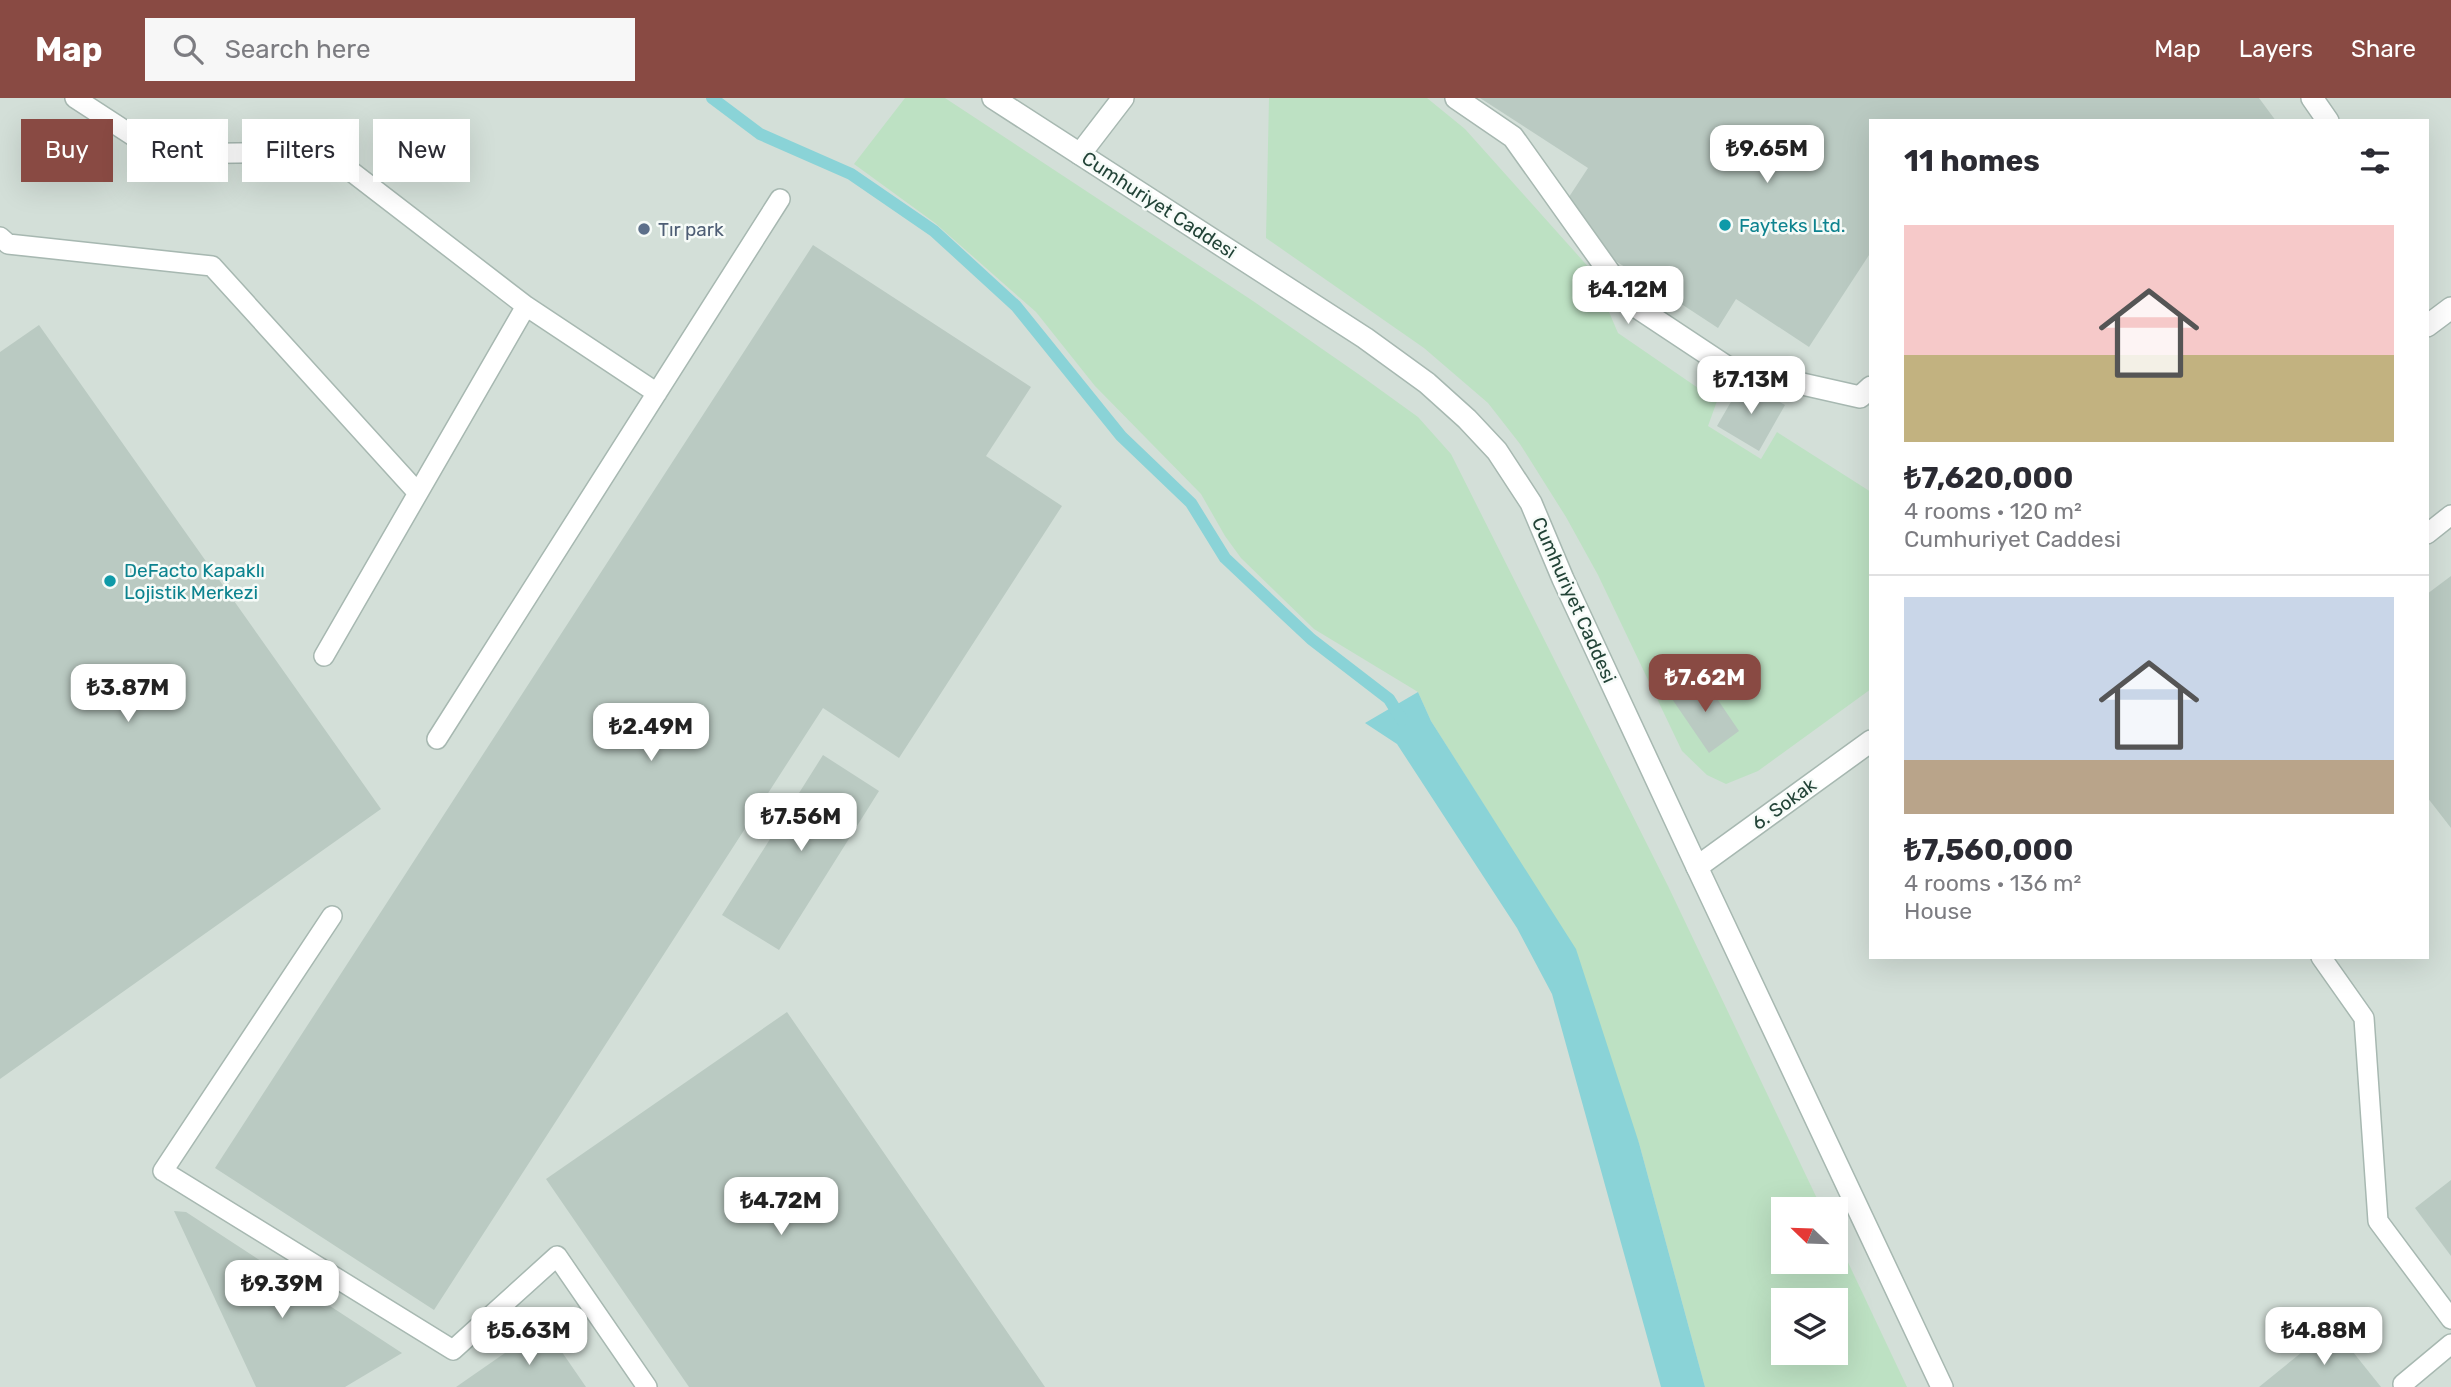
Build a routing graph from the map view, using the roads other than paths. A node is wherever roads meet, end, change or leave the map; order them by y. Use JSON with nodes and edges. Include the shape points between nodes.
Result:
{"nodes":[{"id":1,"x":75,"y":98,"type":"edge"},
{"id":2,"x":993,"y":98,"type":"edge"},
{"id":3,"x":1123,"y":98,"type":"edge"},
{"id":4,"x":1456,"y":98,"type":"edge"},
{"id":5,"x":2312,"y":98,"type":"edge"},
{"id":6,"x":2327,"y":119,"type":"edge"},
{"id":7,"x":1080,"y":154,"type":"junction"},
{"id":8,"x":780,"y":199,"type":"dead end"},
{"id":9,"x":0,"y":237,"type":"edge"},
{"id":10,"x":526,"y":306,"type":"junction"},
{"id":11,"x":2451,"y":308,"type":"edge"},
{"id":12,"x":2429,"y":324,"type":"edge"},
{"id":13,"x":1869,"y":389,"type":"edge"},
{"id":14,"x":657,"y":393,"type":"junction"},
{"id":15,"x":418,"y":493,"type":"junction"},
{"id":16,"x":2451,"y":515,"type":"edge"},
{"id":17,"x":2429,"y":532,"type":"edge"},
{"id":18,"x":324,"y":656,"type":"dead end"},
{"id":19,"x":437,"y":739,"type":"dead end"},
{"id":20,"x":1869,"y":742,"type":"edge"},
{"id":21,"x":1697,"y":867,"type":"junction"},
{"id":22,"x":332,"y":916,"type":"dead end"},
{"id":23,"x":2323,"y":959,"type":"edge"},
{"id":24,"x":2451,"y":1319,"type":"edge"},
{"id":25,"x":2451,"y":1344,"type":"edge"},
{"id":26,"x":2403,"y":1384,"type":"dead end"},
{"id":27,"x":647,"y":1387,"type":"edge"},
{"id":28,"x":1942,"y":1387,"type":"edge"}],
"edges":[{"from":1,"to":10,"type":"lane","via":[[161,154],[326,152]]},
{"from":2,"to":7,"type":"street","name":"Cumhuriyet Caddesi"},
{"from":3,"to":7,"type":"street"},
{"from":4,"to":13,"type":"street","via":[[1513,137],[1632,304],[1727,367],[1860,397]]},
{"from":5,"to":6,"type":"street"},
{"from":7,"to":21,"type":"street","name":"Cumhuriyet Caddesi","via":[[1365,338],[1427,383],[1497,451],[1531,503]]},
{"from":8,"to":14,"type":"lane"},
{"from":9,"to":15,"type":"lane","via":[[8,244],[212,266]]},
{"from":10,"to":14,"type":"lane"},
{"from":10,"to":15,"type":"lane"},
{"from":11,"to":12,"type":"street"},
{"from":14,"to":19,"type":"lane"},
{"from":15,"to":18,"type":"lane"},
{"from":16,"to":17,"type":"lane"},
{"from":20,"to":21,"type":"street","name":"6. Sokak"},
{"from":21,"to":28,"type":"street","name":"Cumhuriyet Caddesi"},
{"from":22,"to":27,"type":"lane","via":[[163,1171],[453,1350],[557,1256]]},
{"from":23,"to":24,"type":"lane","via":[[2364,1018],[2378,1221]]},
{"from":25,"to":26,"type":"lane"}]}
